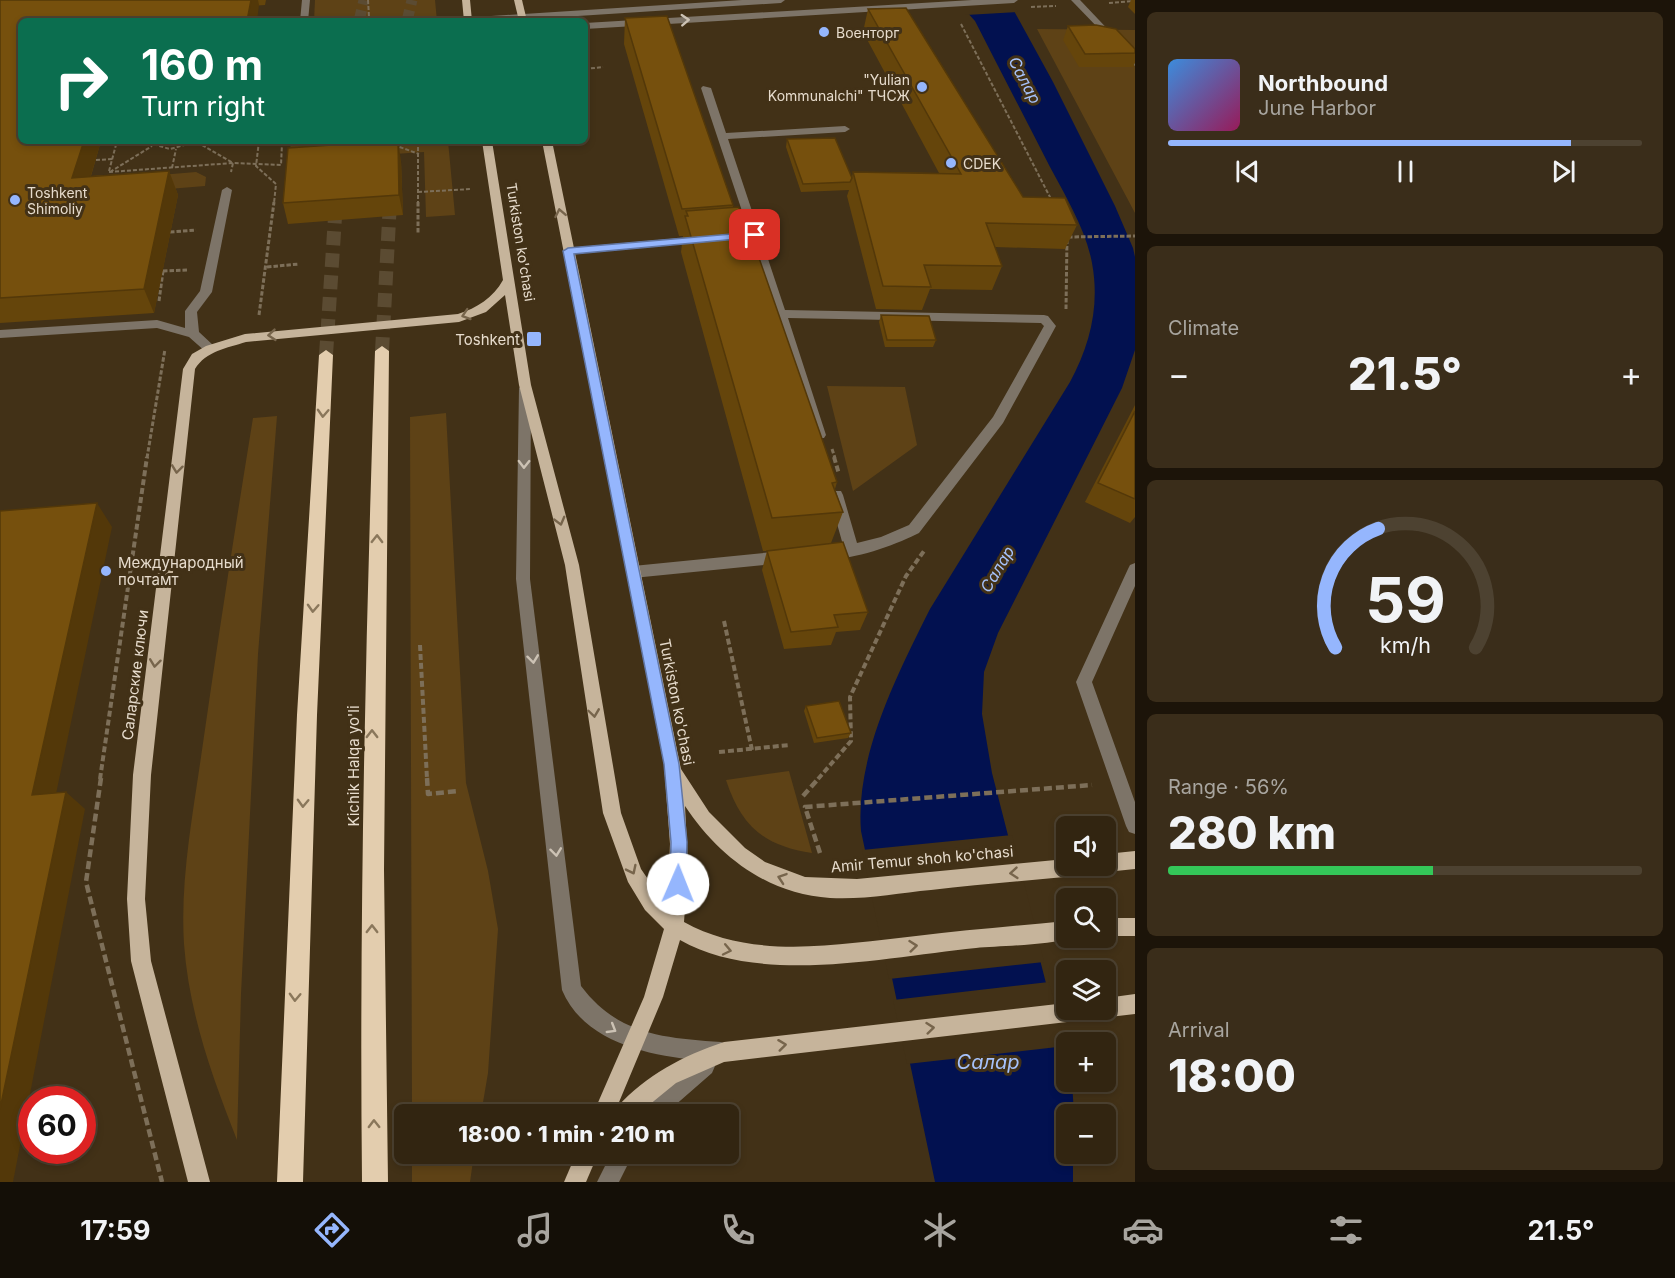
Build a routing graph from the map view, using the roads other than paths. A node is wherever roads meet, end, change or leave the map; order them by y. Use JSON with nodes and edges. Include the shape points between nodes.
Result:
{"nodes":[{"id":1,"x":306,"y":0,"type":"edge"},
{"id":2,"x":466,"y":0,"type":"edge"},
{"id":3,"x":518,"y":0,"type":"edge"},
{"id":4,"x":781,"y":0,"type":"edge"},
{"id":5,"x":1014,"y":0,"type":"edge"},
{"id":6,"x":1075,"y":0,"type":"edge"},
{"id":7,"x":303,"y":18,"type":"edge"},
{"id":8,"x":466,"y":18,"type":"edge"},
{"id":9,"x":522,"y":18,"type":"edge"},
{"id":10,"x":588,"y":26,"type":"edge"},
{"id":11,"x":1135,"y":63,"type":"edge"},
{"id":12,"x":706,"y":88,"type":"dead end"},
{"id":13,"x":845,"y":129,"type":"dead end"},
{"id":14,"x":722,"y":136,"type":"junction"},
{"id":15,"x":487,"y":144,"type":"edge"},
{"id":16,"x":547,"y":144,"type":"edge"},
{"id":17,"x":227,"y":190,"type":"dead end"},
{"id":18,"x":755,"y":235,"type":"junction"},
{"id":19,"x":568,"y":251,"type":"junction"},
{"id":20,"x":509,"y":279,"type":"junction"},
{"id":21,"x":782,"y":315,"type":"junction"},
{"id":22,"x":0,"y":334,"type":"edge"},
{"id":23,"x":193,"y":334,"type":"junction"},
{"id":24,"x":210,"y":349,"type":"junction"},
{"id":25,"x":382,"y":351,"type":"tunnel mouth"},
{"id":26,"x":326,"y":355,"type":"tunnel mouth"},
{"id":27,"x":525,"y":385,"type":"junction"},
{"id":28,"x":828,"y":449,"type":"edge"},
{"id":29,"x":837,"y":483,"type":"edge"},
{"id":30,"x":852,"y":550,"type":"junction"},
{"id":31,"x":819,"y":554,"type":"edge"},
{"id":32,"x":797,"y":556,"type":"edge"},
{"id":33,"x":1135,"y":569,"type":"edge"},
{"id":34,"x":633,"y":572,"type":"junction"},
{"id":35,"x":672,"y":764,"type":"junction"},
{"id":36,"x":1135,"y":826,"type":"edge"},
{"id":37,"x":1135,"y":860,"type":"edge"},
{"id":38,"x":1116,"y":862,"type":"edge"},
{"id":39,"x":1056,"y":868,"type":"edge"},
{"id":40,"x":674,"y":926,"type":"junction"},
{"id":41,"x":1116,"y":927,"type":"edge"},
{"id":42,"x":1135,"y":927,"type":"edge"},
{"id":43,"x":1056,"y":931,"type":"edge"},
{"id":44,"x":1056,"y":1014,"type":"edge"},
{"id":45,"x":634,"y":1041,"type":"junction"},
{"id":46,"x":724,"y":1052,"type":"junction"},
{"id":47,"x":607,"y":1104,"type":"edge"},
{"id":48,"x":635,"y":1104,"type":"edge"},
{"id":49,"x":661,"y":1104,"type":"edge"},
{"id":50,"x":617,"y":1164,"type":"edge"},
{"id":51,"x":199,"y":1182,"type":"edge"},
{"id":52,"x":290,"y":1182,"type":"edge"},
{"id":53,"x":375,"y":1182,"type":"edge"},
{"id":54,"x":608,"y":1182,"type":"edge"}],
"edges":[{"from":1,"to":7,"type":"street"},
{"from":2,"to":8,"type":"main road"},
{"from":3,"to":9,"type":"main road"},
{"from":4,"to":9,"type":"street"},
{"from":10,"to":5,"type":"street","one_way":true},
{"from":6,"to":11,"type":"street"},
{"from":12,"to":14,"type":"street"},
{"from":13,"to":14,"type":"street"},
{"from":14,"to":18,"type":"street"},
{"from":15,"to":20,"type":"main road","name":"Turkiston ko'chasi"},
{"from":19,"to":16,"type":"main road","name":"Turkiston ko'chasi","one_way":true},
{"from":17,"to":23,"type":"street","via":[[206,292],[191,311]]},
{"from":18,"to":19,"type":"street"},
{"from":18,"to":21,"type":"street"},
{"from":19,"to":34,"type":"main road","name":"Turkiston ko'chasi"},
{"from":20,"to":24,"type":"main road","name":"Саларские ключи","one_way":true,"via":[[489,304],[459,318],[245,338]]},
{"from":20,"to":27,"type":"main road","name":"Turkiston ko'chasi"},
{"from":21,"to":28,"type":"street"},
{"from":21,"to":30,"type":"street","via":[[1044,319],[1050,326],[998,420],[914,529],[895,540]]},
{"from":22,"to":23,"type":"street","via":[[157,324]]},
{"from":23,"to":24,"type":"street"},
{"from":24,"to":51,"type":"main road","name":"Саларские ключи","one_way":true,"via":[[196,357],[189,369],[142,775],[136,899],[141,961]]},
{"from":53,"to":25,"type":"highway","name":"Kichik Halqa yo'li","one_way":true,"via":[[372,735]]},
{"from":26,"to":52,"type":"highway","one_way":true,"via":[[307,715]]},
{"from":27,"to":40,"type":"main road","name":"Turkiston ko'chasi","one_way":true,"via":[[572,565],[612,813],[633,874],[644,893]]},
{"from":27,"to":45,"type":"street","name":"Turkiston ko'chasi","one_way":true,"via":[[523,579],[572,990],[588,1012]]},
{"from":29,"to":30,"type":"street"},
{"from":30,"to":31,"type":"street"},
{"from":32,"to":34,"type":"street"},
{"from":33,"to":36,"type":"street","via":[[1084,682]]},
{"from":34,"to":35,"type":"main road","name":"Turkiston ko'chasi"},
{"from":39,"to":35,"type":"main road","name":"Amir Temur shoh ko'chasi","one_way":true,"via":[[839,888],[802,885],[776,877],[732,850],[696,810]]},
{"from":35,"to":40,"type":"main road","name":"Turkiston ko'chasi","via":[[679,842]]},
{"from":37,"to":38,"type":"main road"},
{"from":40,"to":43,"type":"main road","one_way":true,"via":[[693,938],[734,951],[799,955]]},
{"from":40,"to":45,"type":"main road"},
{"from":41,"to":42,"type":"main road"},
{"from":46,"to":44,"type":"main road","one_way":true},
{"from":45,"to":46,"type":"street"},
{"from":45,"to":47,"type":"main road"},
{"from":46,"to":48,"type":"main road","via":[[682,1067]]},
{"from":46,"to":49,"type":"street"},
{"from":50,"to":54,"type":"street"}]}
